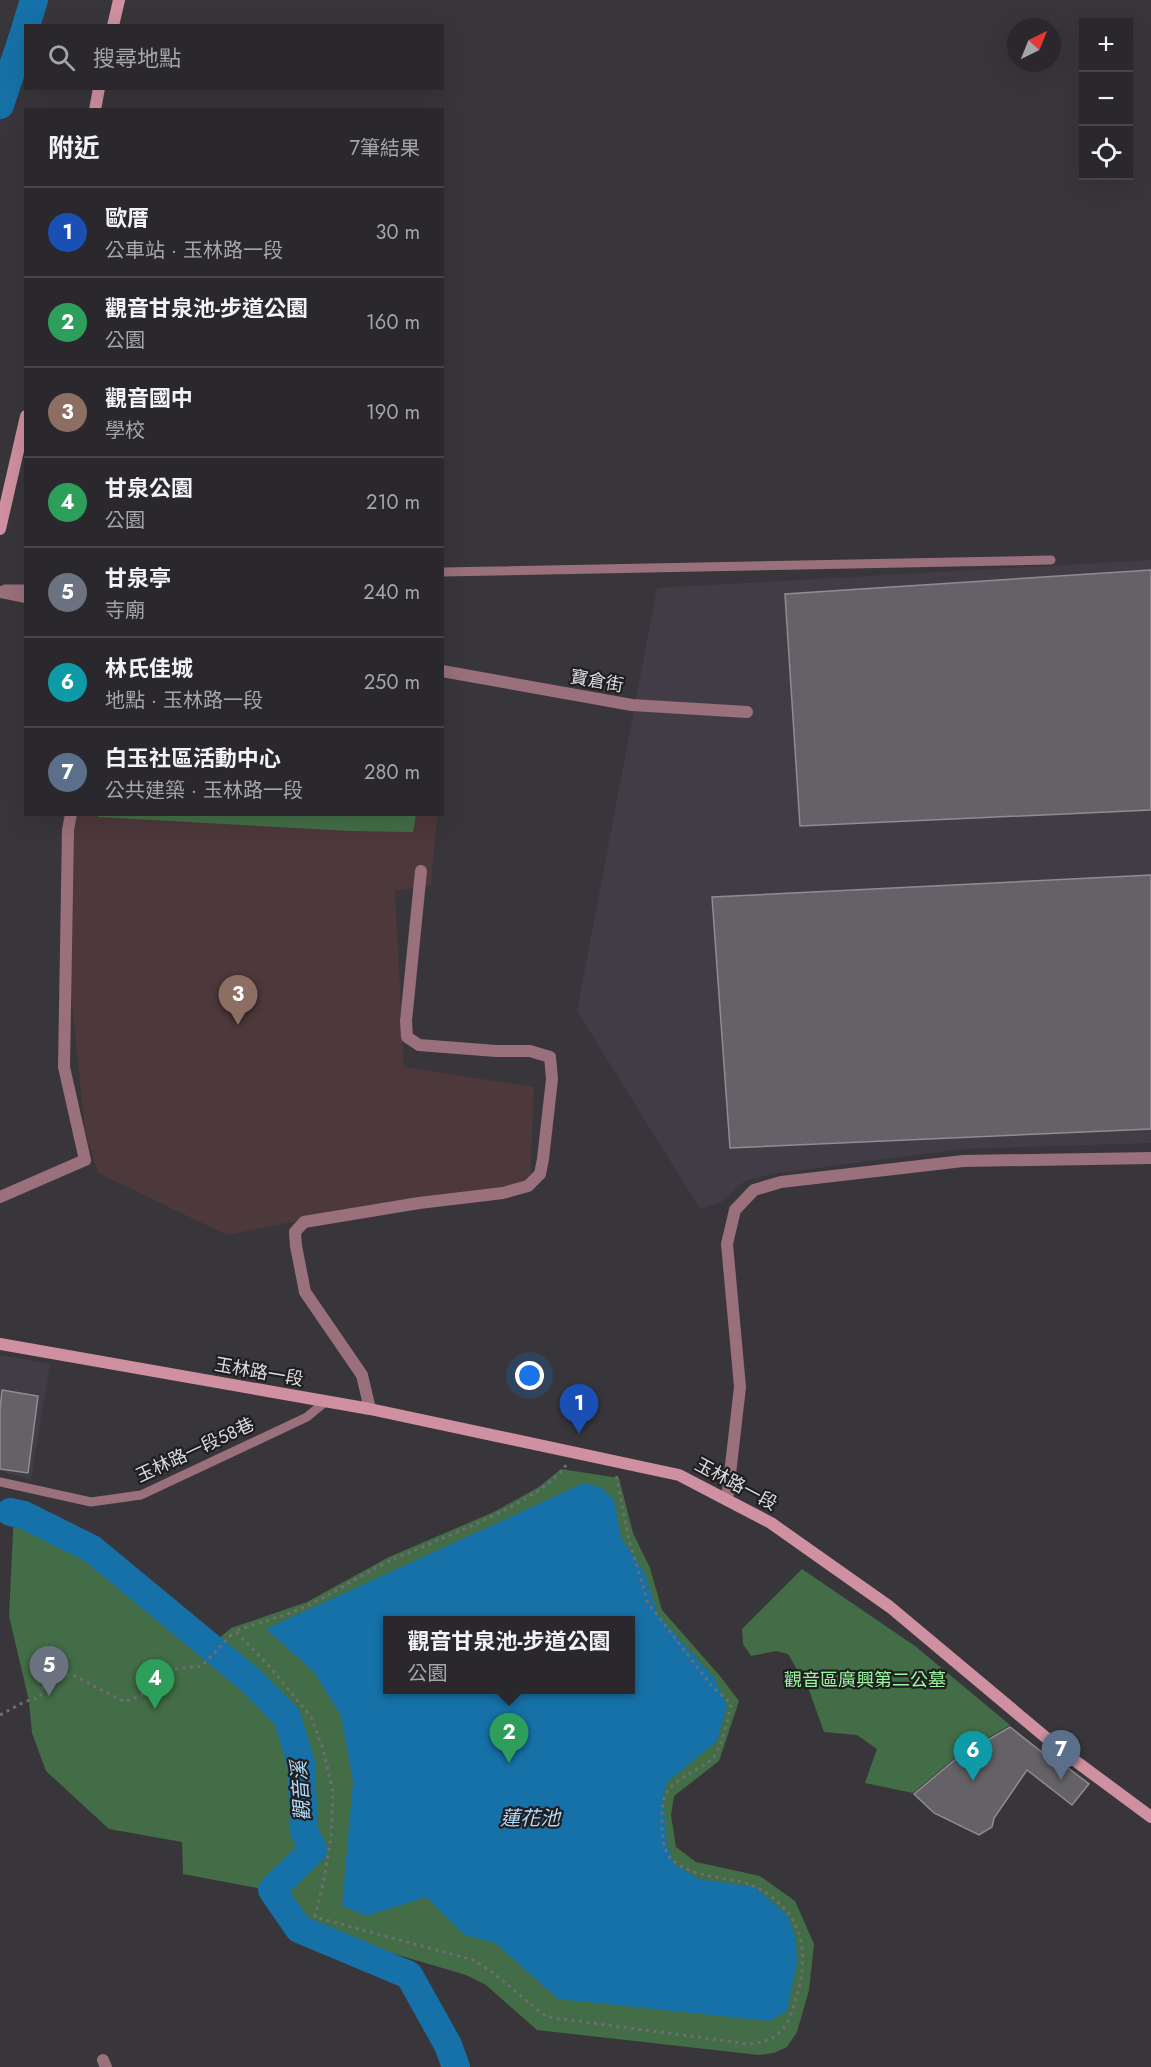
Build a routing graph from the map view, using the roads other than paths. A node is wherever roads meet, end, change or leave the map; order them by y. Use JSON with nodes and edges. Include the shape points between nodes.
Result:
{"nodes":[{"id":1,"x":119,"y":0,"type":"edge"},
{"id":2,"x":114,"y":24,"type":"edge"},
{"id":3,"x":99,"y":90,"type":"edge"},
{"id":4,"x":94,"y":108,"type":"edge"},
{"id":5,"x":24,"y":425,"type":"edge"},
{"id":6,"x":0,"y":529,"type":"edge"},
{"id":7,"x":1051,"y":560,"type":"dead end"},
{"id":8,"x":444,"y":572,"type":"edge"},
{"id":9,"x":24,"y":589,"type":"edge"},
{"id":10,"x":0,"y":591,"type":"edge"},
{"id":11,"x":24,"y":597,"type":"edge"},
{"id":12,"x":444,"y":671,"type":"edge"},
{"id":13,"x":747,"y":712,"type":"dead end"},
{"id":14,"x":71,"y":816,"type":"edge"},
{"id":15,"x":421,"y":871,"type":"dead end"},
{"id":16,"x":1151,"y":1158,"type":"edge"},
{"id":17,"x":0,"y":1197,"type":"edge"},
{"id":18,"x":0,"y":1344,"type":"edge"},
{"id":19,"x":325,"y":1402,"type":"junction"},
{"id":20,"x":370,"y":1409,"type":"junction"},
{"id":21,"x":0,"y":1482,"type":"edge"},
{"id":22,"x":728,"y":1500,"type":"junction"},
{"id":23,"x":1151,"y":1817,"type":"edge"}],
"edges":[{"from":1,"to":2,"type":"street"},
{"from":3,"to":4,"type":"street"},
{"from":5,"to":6,"type":"street"},
{"from":7,"to":8,"type":"lane"},
{"from":9,"to":10,"type":"lane"},
{"from":10,"to":11,"type":"street"},
{"from":12,"to":13,"type":"street","name":"寶倉街","via":[[632,705]]},
{"from":14,"to":17,"type":"street","via":[[64,1067],[85,1160]]},
{"from":15,"to":20,"type":"street","via":[[407,1037],[419,1045],[542,1053],[550,1057],[552,1079],[540,1174],[528,1186],[304,1222],[295,1232],[305,1292],[362,1375]]},
{"from":16,"to":22,"type":"street","via":[[963,1161],[781,1182],[754,1190],[735,1210],[727,1244],[740,1387]]},
{"from":18,"to":19,"type":"street","name":"玉林路一段"},
{"from":19,"to":20,"type":"street","name":"玉林路一段"},
{"from":19,"to":21,"type":"lane","name":"玉林路一段58巷","via":[[307,1417],[141,1495],[91,1502]]},
{"from":20,"to":22,"type":"street","name":"玉林路一段","via":[[679,1475]]},
{"from":22,"to":23,"type":"street","name":"玉林路一段","via":[[771,1522],[890,1607],[1062,1751]]}]}
